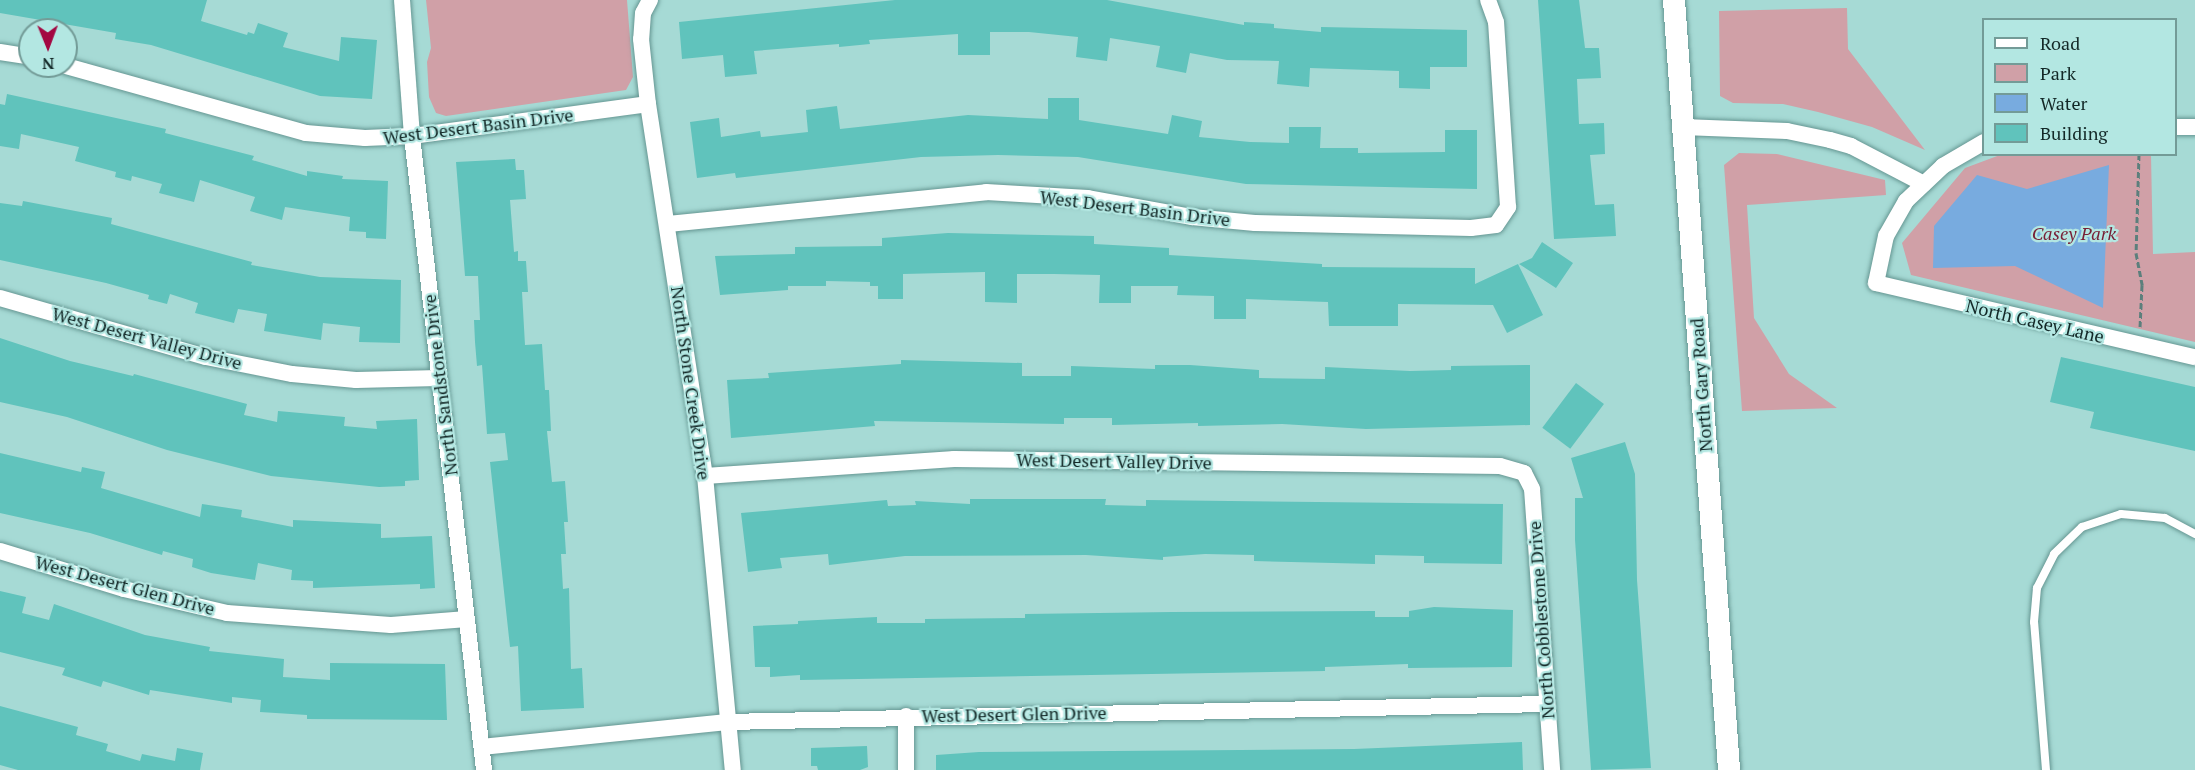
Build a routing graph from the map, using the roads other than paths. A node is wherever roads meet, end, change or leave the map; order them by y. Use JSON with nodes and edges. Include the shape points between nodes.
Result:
{"nodes":[{"id":1,"x":402,"y":0,"type":"edge"},
{"id":2,"x":650,"y":0,"type":"edge"},
{"id":3,"x":1488,"y":0,"type":"edge"},
{"id":4,"x":1674,"y":0,"type":"edge"},
{"id":5,"x":0,"y":52,"type":"edge"},
{"id":6,"x":18,"y":55,"type":"edge"},
{"id":7,"x":78,"y":69,"type":"edge"},
{"id":8,"x":648,"y":104,"type":"junction"},
{"id":9,"x":1683,"y":127,"type":"junction"},
{"id":10,"x":2177,"y":127,"type":"edge"},
{"id":11,"x":2195,"y":127,"type":"edge"},
{"id":12,"x":412,"y":136,"type":"junction"},
{"id":13,"x":1982,"y":143,"type":"edge"},
{"id":14,"x":1924,"y":184,"type":"junction"},
{"id":15,"x":668,"y":225,"type":"junction"},
{"id":16,"x":0,"y":298,"type":"edge"},
{"id":17,"x":2195,"y":357,"type":"edge"},
{"id":18,"x":439,"y":378,"type":"junction"},
{"id":19,"x":1524,"y":473,"type":"joint"},
{"id":20,"x":705,"y":476,"type":"junction"},
{"id":21,"x":2195,"y":534,"type":"edge"},
{"id":22,"x":0,"y":551,"type":"edge"},
{"id":23,"x":467,"y":619,"type":"junction"},
{"id":24,"x":1547,"y":704,"type":"junction"},
{"id":25,"x":906,"y":716,"type":"junction"},
{"id":26,"x":728,"y":722,"type":"junction"},
{"id":27,"x":482,"y":747,"type":"junction"},
{"id":28,"x":484,"y":770,"type":"edge"},
{"id":29,"x":733,"y":770,"type":"edge"},
{"id":30,"x":906,"y":770,"type":"edge"},
{"id":31,"x":1552,"y":770,"type":"edge"},
{"id":32,"x":1729,"y":770,"type":"edge"},
{"id":33,"x":2046,"y":770,"type":"edge"}],
"edges":[{"from":1,"to":12,"type":"street","name":"North Sandstone Drive"},
{"from":2,"to":8,"type":"street","name":"North Stone Creek Drive","via":[[643,13],[641,39]]},
{"from":3,"to":15,"type":"street","name":"West Desert Basin Drive","via":[[1496,22],[1508,207],[1496,225],[1471,228],[1255,223],[1192,217],[1088,198],[986,192]]},
{"from":4,"to":9,"type":"main road","name":"North Gary Road"},
{"from":5,"to":6,"type":"street"},
{"from":7,"to":12,"type":"street","name":"West Desert Basin Drive","via":[[306,133],[365,138]]},
{"from":8,"to":12,"type":"street","name":"West Desert Basin Drive"},
{"from":8,"to":15,"type":"street","name":"North Stone Creek Drive"},
{"from":9,"to":14,"type":"street","via":[[1786,131],[1830,140],[1851,146]]},
{"from":9,"to":32,"type":"main road","name":"North Gary Road"},
{"from":10,"to":11,"type":"street"},
{"from":12,"to":18,"type":"street","name":"North Sandstone Drive"},
{"from":13,"to":14,"type":"street","via":[[1943,166]]},
{"from":14,"to":17,"type":"street","name":"North Casey Lane","via":[[1906,201],[1886,236],[1876,283]]},
{"from":15,"to":20,"type":"street","name":"North Stone Creek Drive"},
{"from":16,"to":18,"type":"street","name":"West Desert Valley Drive","via":[[206,357],[292,374],[356,380]]},
{"from":18,"to":23,"type":"street","name":"North Sandstone Drive"},
{"from":19,"to":20,"type":"street","name":"West Desert Valley Drive","via":[[1500,466],[954,459]]},
{"from":19,"to":24,"type":"street","name":"North Cobblestone Drive","via":[[1532,489]]},
{"from":20,"to":26,"type":"street","name":"North Stone Creek Drive"},
{"from":21,"to":33,"type":"lane","via":[[2165,518],[2121,514],[2082,527],[2054,554],[2037,588],[2034,622]]},
{"from":22,"to":23,"type":"street","name":"West Desert Glen Drive","via":[[124,589],[227,613],[391,625]]},
{"from":23,"to":27,"type":"street","name":"North Sandstone Drive"},
{"from":24,"to":25,"type":"street","name":"West Desert Glen Drive"},
{"from":24,"to":31,"type":"street","name":"North Cobblestone Drive"},
{"from":25,"to":26,"type":"street","name":"West Desert Glen Drive"},
{"from":25,"to":30,"type":"street"},
{"from":26,"to":27,"type":"street","name":"West Desert Glen Drive"},
{"from":26,"to":29,"type":"street","name":"North Stone Creek Drive"},
{"from":27,"to":28,"type":"street","name":"North Sandstone Drive"}]}
